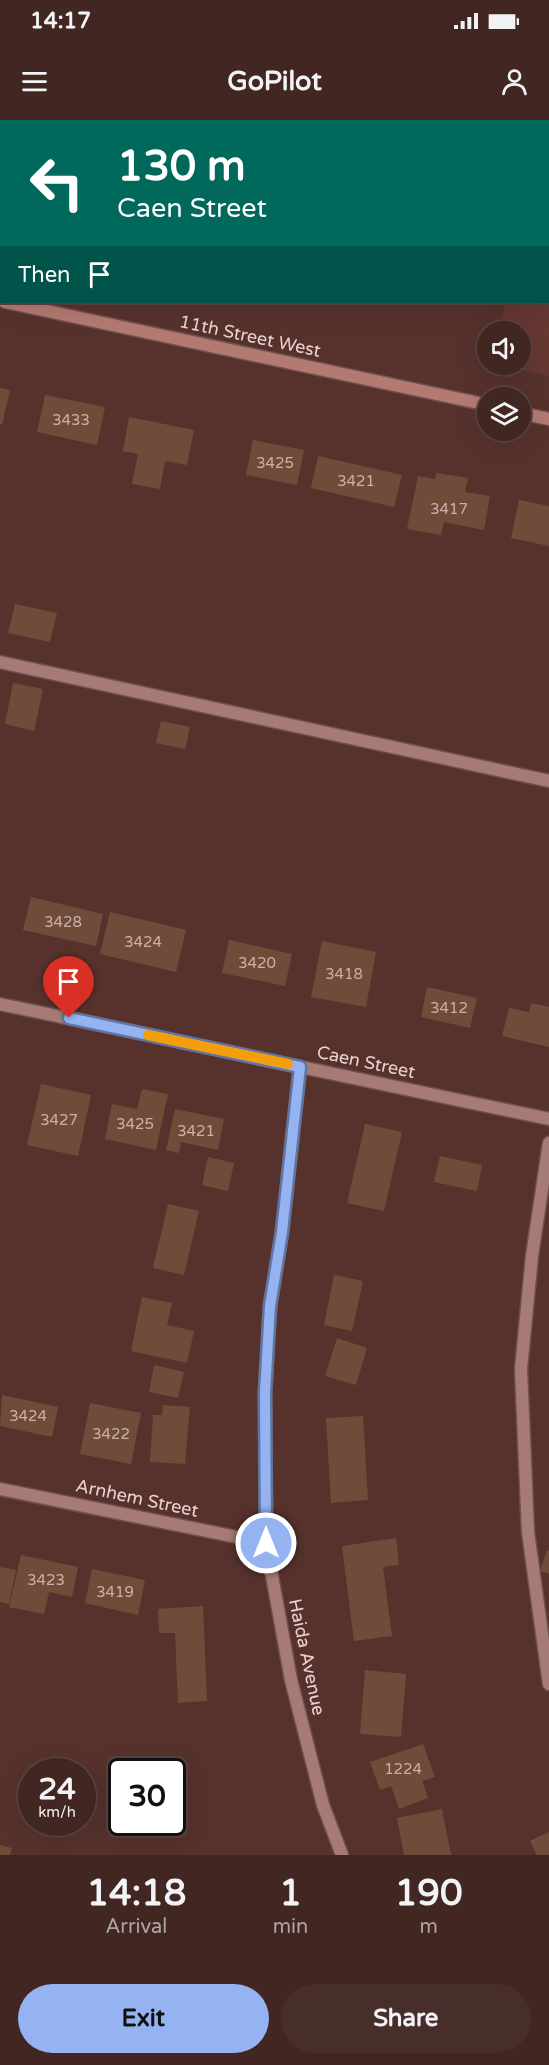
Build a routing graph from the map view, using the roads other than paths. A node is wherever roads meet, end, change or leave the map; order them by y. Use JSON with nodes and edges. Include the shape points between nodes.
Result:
{"nodes":[{"id":1,"x":11,"y":303,"type":"edge"},
{"id":2,"x":477,"y":403,"type":"edge"},
{"id":3,"x":531,"y":415,"type":"edge"},
{"id":4,"x":549,"y":419,"type":"edge"},
{"id":5,"x":0,"y":662,"type":"edge"},
{"id":6,"x":549,"y":781,"type":"edge"},
{"id":7,"x":0,"y":1004,"type":"edge"},
{"id":8,"x":300,"y":1067,"type":"junction"},
{"id":9,"x":549,"y":1119,"type":"edge"},
{"id":10,"x":549,"y":1143,"type":"edge"},
{"id":11,"x":0,"y":1489,"type":"edge"},
{"id":12,"x":266,"y":1543,"type":"junction"},
{"id":13,"x":549,"y":1684,"type":"edge"},
{"id":14,"x":342,"y":1855,"type":"edge"}],
"edges":[{"from":1,"to":2,"type":"main road","name":"11th Street West"},
{"from":3,"to":4,"type":"main road"},
{"from":5,"to":6,"type":"street"},
{"from":7,"to":8,"type":"street","name":"Caen Street"},
{"from":8,"to":9,"type":"street","name":"Caen Street"},
{"from":8,"to":12,"type":"street","name":"Haida Avenue","via":[[270,1306],[265,1392]]},
{"from":10,"to":13,"type":"street","via":[[521,1369],[528,1532]]},
{"from":11,"to":12,"type":"street","name":"Arnhem Street"},
{"from":12,"to":14,"type":"street","name":"Haida Avenue","via":[[291,1680],[323,1805]]}]}
